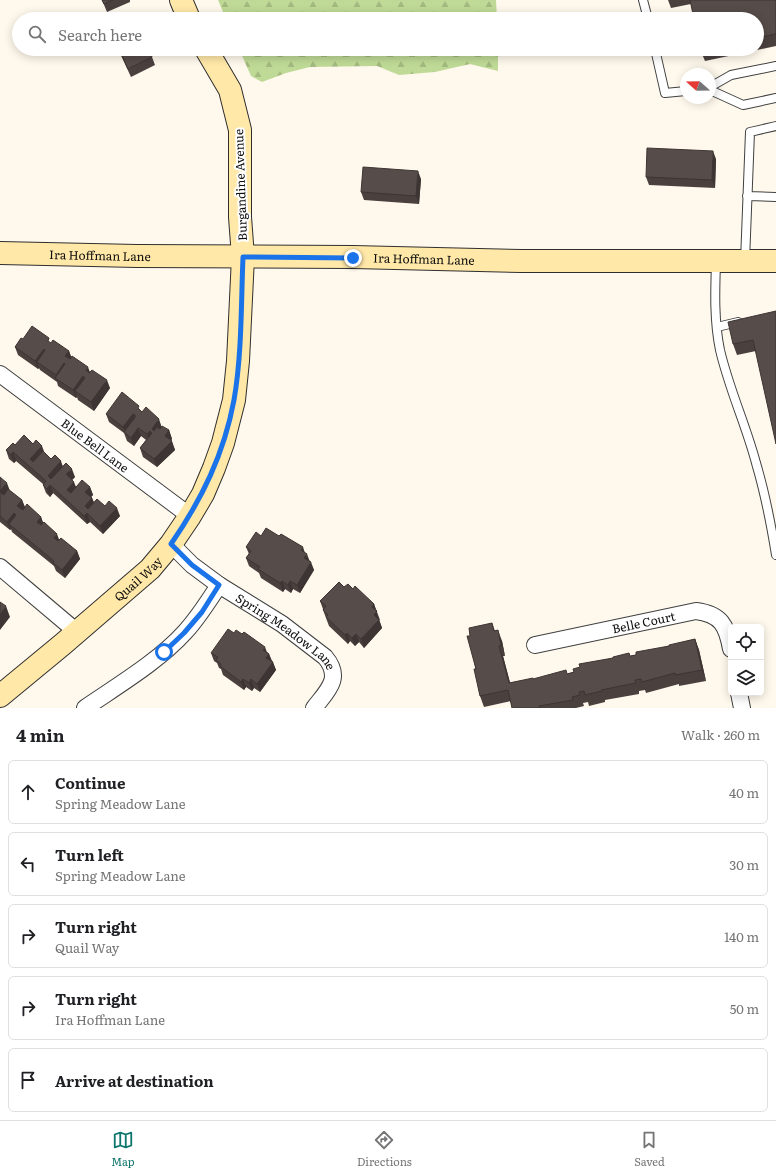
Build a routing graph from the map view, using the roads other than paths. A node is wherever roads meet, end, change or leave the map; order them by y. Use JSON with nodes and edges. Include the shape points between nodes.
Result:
{"nodes":[{"id":1,"x":181,"y":0,"type":"edge"},
{"id":2,"x":643,"y":0,"type":"edge"},
{"id":3,"x":186,"y":12,"type":"edge"},
{"id":4,"x":646,"y":12,"type":"edge"},
{"id":5,"x":210,"y":56,"type":"edge"},
{"id":6,"x":657,"y":56,"type":"edge"},
{"id":7,"x":776,"y":66,"type":"edge"},
{"id":8,"x":716,"y":85,"type":"edge"},
{"id":9,"x":680,"y":92,"type":"edge"},
{"id":10,"x":716,"y":92,"type":"edge"},
{"id":11,"x":776,"y":98,"type":"edge"},
{"id":12,"x":776,"y":126,"type":"edge"},
{"id":13,"x":747,"y":196,"type":"junction"},
{"id":14,"x":776,"y":197,"type":"edge"},
{"id":15,"x":0,"y":253,"type":"edge"},
{"id":16,"x":243,"y":257,"type":"junction"},
{"id":17,"x":716,"y":260,"type":"junction"},
{"id":18,"x":745,"y":261,"type":"junction"},
{"id":19,"x":776,"y":261,"type":"edge"},
{"id":20,"x":746,"y":320,"type":"edge"},
{"id":21,"x":717,"y":327,"type":"junction"},
{"id":22,"x":0,"y":374,"type":"edge"},
{"id":23,"x":190,"y":516,"type":"junction"},
{"id":24,"x":171,"y":544,"type":"junction"},
{"id":25,"x":776,"y":555,"type":"edge"},
{"id":26,"x":0,"y":568,"type":"edge"},
{"id":27,"x":219,"y":585,"type":"junction"},
{"id":28,"x":76,"y":632,"type":"junction"},
{"id":29,"x":728,"y":633,"type":"edge"},
{"id":30,"x":535,"y":645,"type":"dead end"},
{"id":31,"x":0,"y":696,"type":"edge"},
{"id":32,"x":740,"y":696,"type":"edge"},
{"id":33,"x":85,"y":708,"type":"edge"},
{"id":34,"x":314,"y":708,"type":"edge"},
{"id":35,"x":742,"y":708,"type":"edge"}],
"edges":[{"from":1,"to":3,"type":"main road"},
{"from":2,"to":4,"type":"lane"},
{"from":5,"to":16,"type":"main road","name":"Burgandine Avenue","via":[[230,90],[240,130],[240,217]]},
{"from":6,"to":9,"type":"lane","via":[[665,93]]},
{"from":7,"to":8,"type":"lane","via":[[731,75]]},
{"from":10,"to":11,"type":"lane","via":[[743,105]]},
{"from":12,"to":13,"type":"lane","via":[[750,132]]},
{"from":13,"to":14,"type":"lane"},
{"from":13,"to":18,"type":"lane"},
{"from":15,"to":16,"type":"main road","name":"Ira Hoffman Lane"},
{"from":16,"to":17,"type":"main road","name":"Ira Hoffman Lane","via":[[521,261]]},
{"from":16,"to":23,"type":"main road","name":"Quail Way","via":[[234,400],[214,468]]},
{"from":17,"to":18,"type":"main road","name":"Ira Hoffman Lane"},
{"from":17,"to":21,"type":"lane"},
{"from":18,"to":19,"type":"main road","name":"Ira Hoffman Lane"},
{"from":20,"to":21,"type":"lane"},
{"from":21,"to":25,"type":"lane","via":[[730,386],[756,463]]},
{"from":22,"to":23,"type":"street","name":"Blue Bell Lane"},
{"from":23,"to":24,"type":"main road","name":"Quail Way"},
{"from":24,"to":27,"type":"street","name":"Spring Meadow Lane","via":[[192,565]]},
{"from":24,"to":28,"type":"main road","name":"Quail Way","via":[[150,569]]},
{"from":26,"to":28,"type":"street"},
{"from":27,"to":33,"type":"street","via":[[202,612],[164,652]]},
{"from":27,"to":34,"type":"street","name":"Spring Meadow Lane","via":[[282,624],[330,663],[333,680]]},
{"from":28,"to":31,"type":"main road","name":"Quail Way"},
{"from":29,"to":30,"type":"street","name":"Belle Court","via":[[716,617],[696,611]]},
{"from":32,"to":35,"type":"street"}]}
